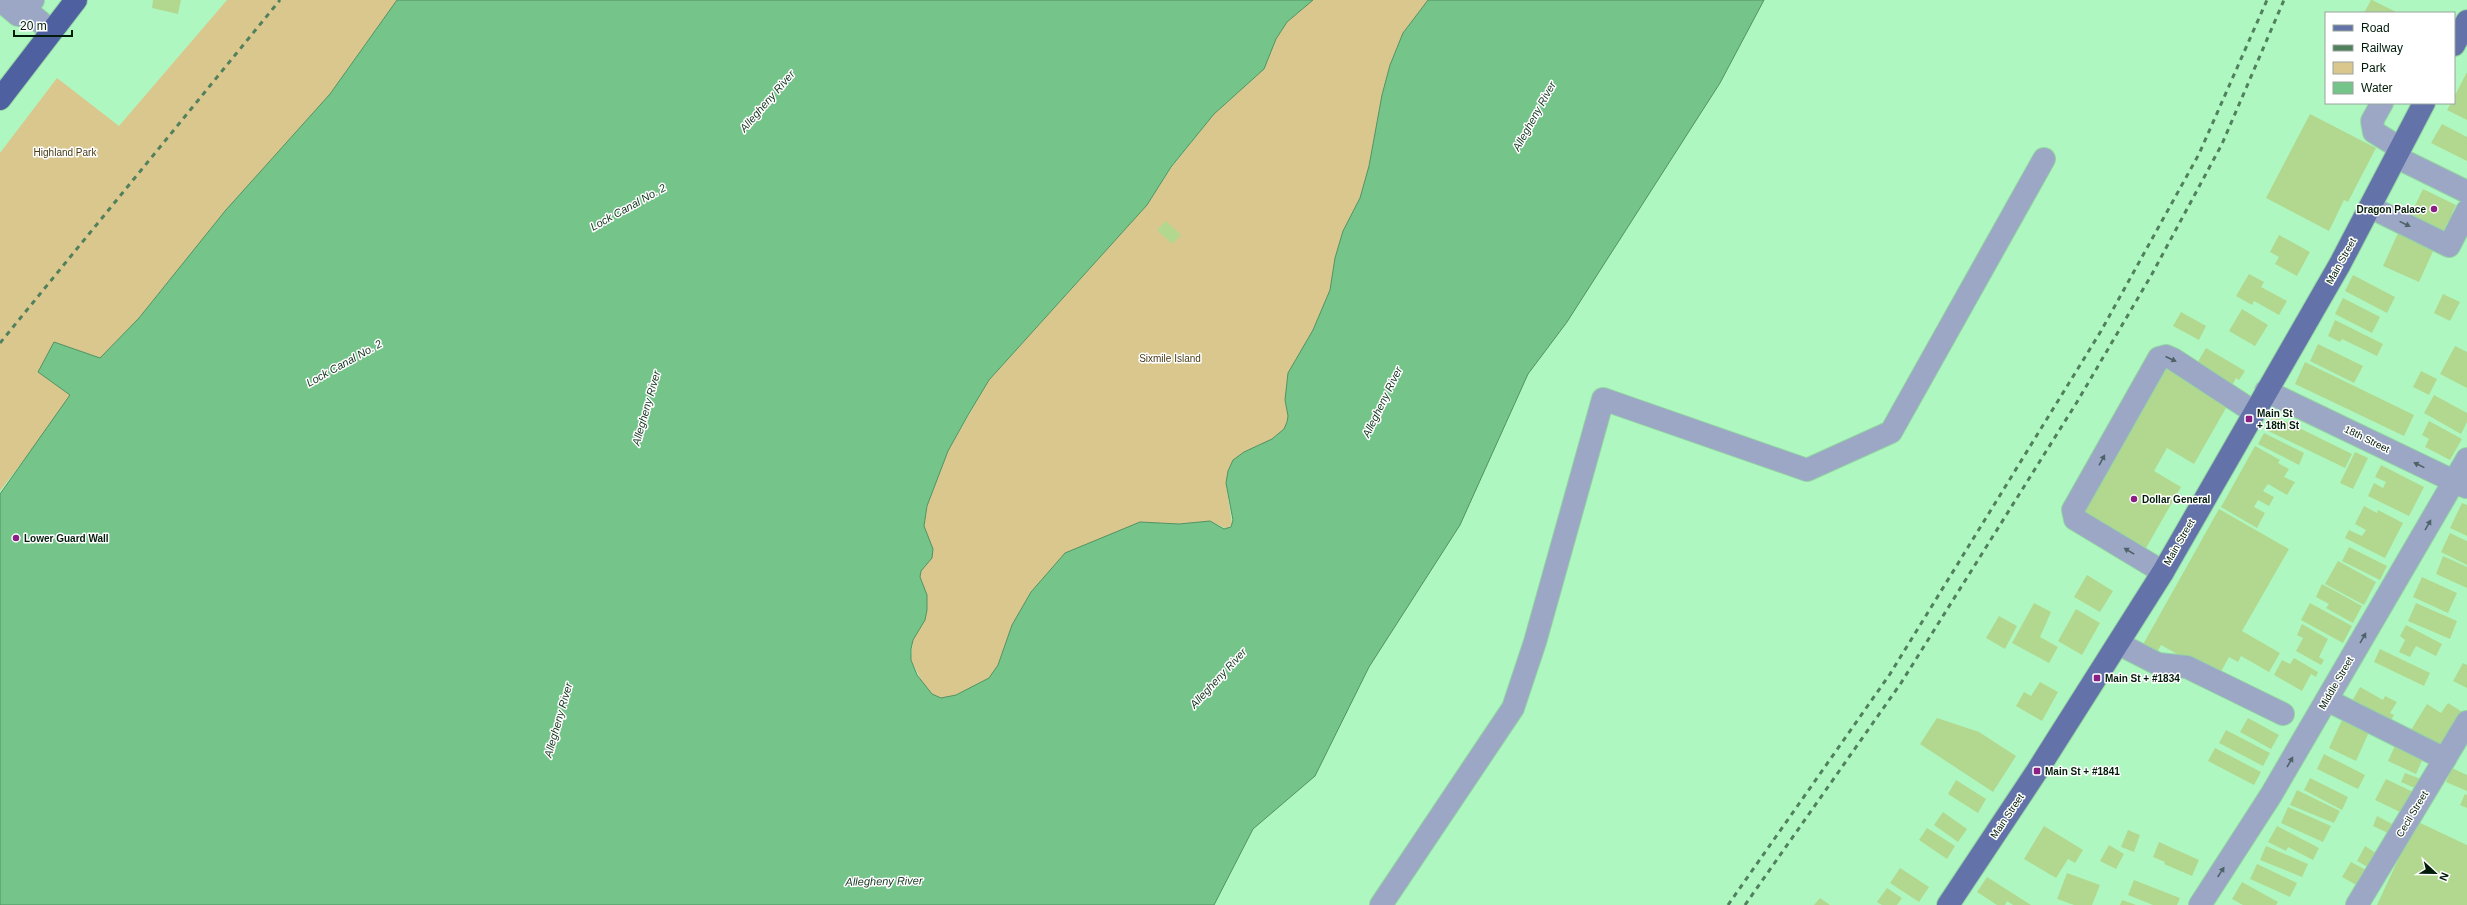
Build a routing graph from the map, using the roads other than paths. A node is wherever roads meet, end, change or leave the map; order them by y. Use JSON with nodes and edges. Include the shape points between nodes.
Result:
{"nodes":[{"id":1,"x":0,"y":0,"type":"edge"},
{"id":2,"x":76,"y":0,"type":"edge"},
{"id":3,"x":29,"y":4,"type":"edge"},
{"id":4,"x":2467,"y":21,"type":"edge"},
{"id":5,"x":51,"y":31,"type":"junction"},
{"id":6,"x":2455,"y":43,"type":"edge"},
{"id":7,"x":0,"y":99,"type":"edge"},
{"id":8,"x":2381,"y":104,"type":"edge"},
{"id":9,"x":2423,"y":104,"type":"edge"},
{"id":10,"x":2398,"y":152,"type":"junction"},
{"id":11,"x":2044,"y":159,"type":"dead end"},
{"id":12,"x":2467,"y":192,"type":"edge"},
{"id":13,"x":2370,"y":207,"type":"junction"},
{"id":14,"x":2467,"y":211,"type":"edge"},
{"id":15,"x":2266,"y":391,"type":"junction"},
{"id":16,"x":2254,"y":412,"type":"junction"},
{"id":17,"x":2467,"y":459,"type":"edge"},
{"id":18,"x":2460,"y":485,"type":"edge"},
{"id":19,"x":2163,"y":572,"type":"junction"},
{"id":20,"x":2119,"y":644,"type":"junction"},
{"id":21,"x":2326,"y":700,"type":"junction"},
{"id":22,"x":2283,"y":714,"type":"dead end"},
{"id":23,"x":2467,"y":722,"type":"edge"},
{"id":24,"x":2445,"y":759,"type":"junction"},
{"id":25,"x":1380,"y":905,"type":"edge"},
{"id":26,"x":1948,"y":905,"type":"edge"},
{"id":27,"x":2200,"y":905,"type":"edge"},
{"id":28,"x":2357,"y":905,"type":"edge"}],
"edges":[{"from":1,"to":3,"type":"street","via":[[18,15]]},
{"from":2,"to":5,"type":"highway"},
{"from":3,"to":5,"type":"street"},
{"from":4,"to":6,"type":"main road"},
{"from":5,"to":7,"type":"highway"},
{"from":8,"to":10,"type":"street","via":[[2372,121],[2374,132]]},
{"from":9,"to":10,"type":"main road","name":"Main Street"},
{"from":10,"to":12,"type":"street"},
{"from":10,"to":13,"type":"main road","name":"Main Street"},
{"from":11,"to":25,"type":"street","via":[[1891,432],[1807,470],[1603,399],[1535,642],[1513,708]]},
{"from":13,"to":14,"type":"street","one_way":true,"via":[[2449,246]]},
{"from":13,"to":15,"type":"main road","name":"Main Street"},
{"from":15,"to":16,"type":"main road","name":"Main Street"},
{"from":18,"to":15,"type":"street","name":"18th Street","one_way":true},
{"from":16,"to":19,"type":"main road","name":"Main Street"},
{"from":19,"to":16,"type":"street","one_way":true,"via":[[2075,519],[2073,510],[2158,358],[2166,356],[2173,359]]},
{"from":17,"to":18,"type":"street","name":"Middle Street"},
{"from":21,"to":18,"type":"street","name":"Middle Street","one_way":true},
{"from":19,"to":20,"type":"main road","name":"Main Street"},
{"from":20,"to":22,"type":"street","via":[[2158,664],[2187,667]]},
{"from":20,"to":26,"type":"main road","name":"Main Street"},
{"from":21,"to":24,"type":"street"},
{"from":27,"to":21,"type":"street","name":"Middle Street","one_way":true,"via":[[2271,795]]},
{"from":23,"to":24,"type":"street","name":"Cecil Street"},
{"from":24,"to":28,"type":"street","name":"Cecil Street"}]}
